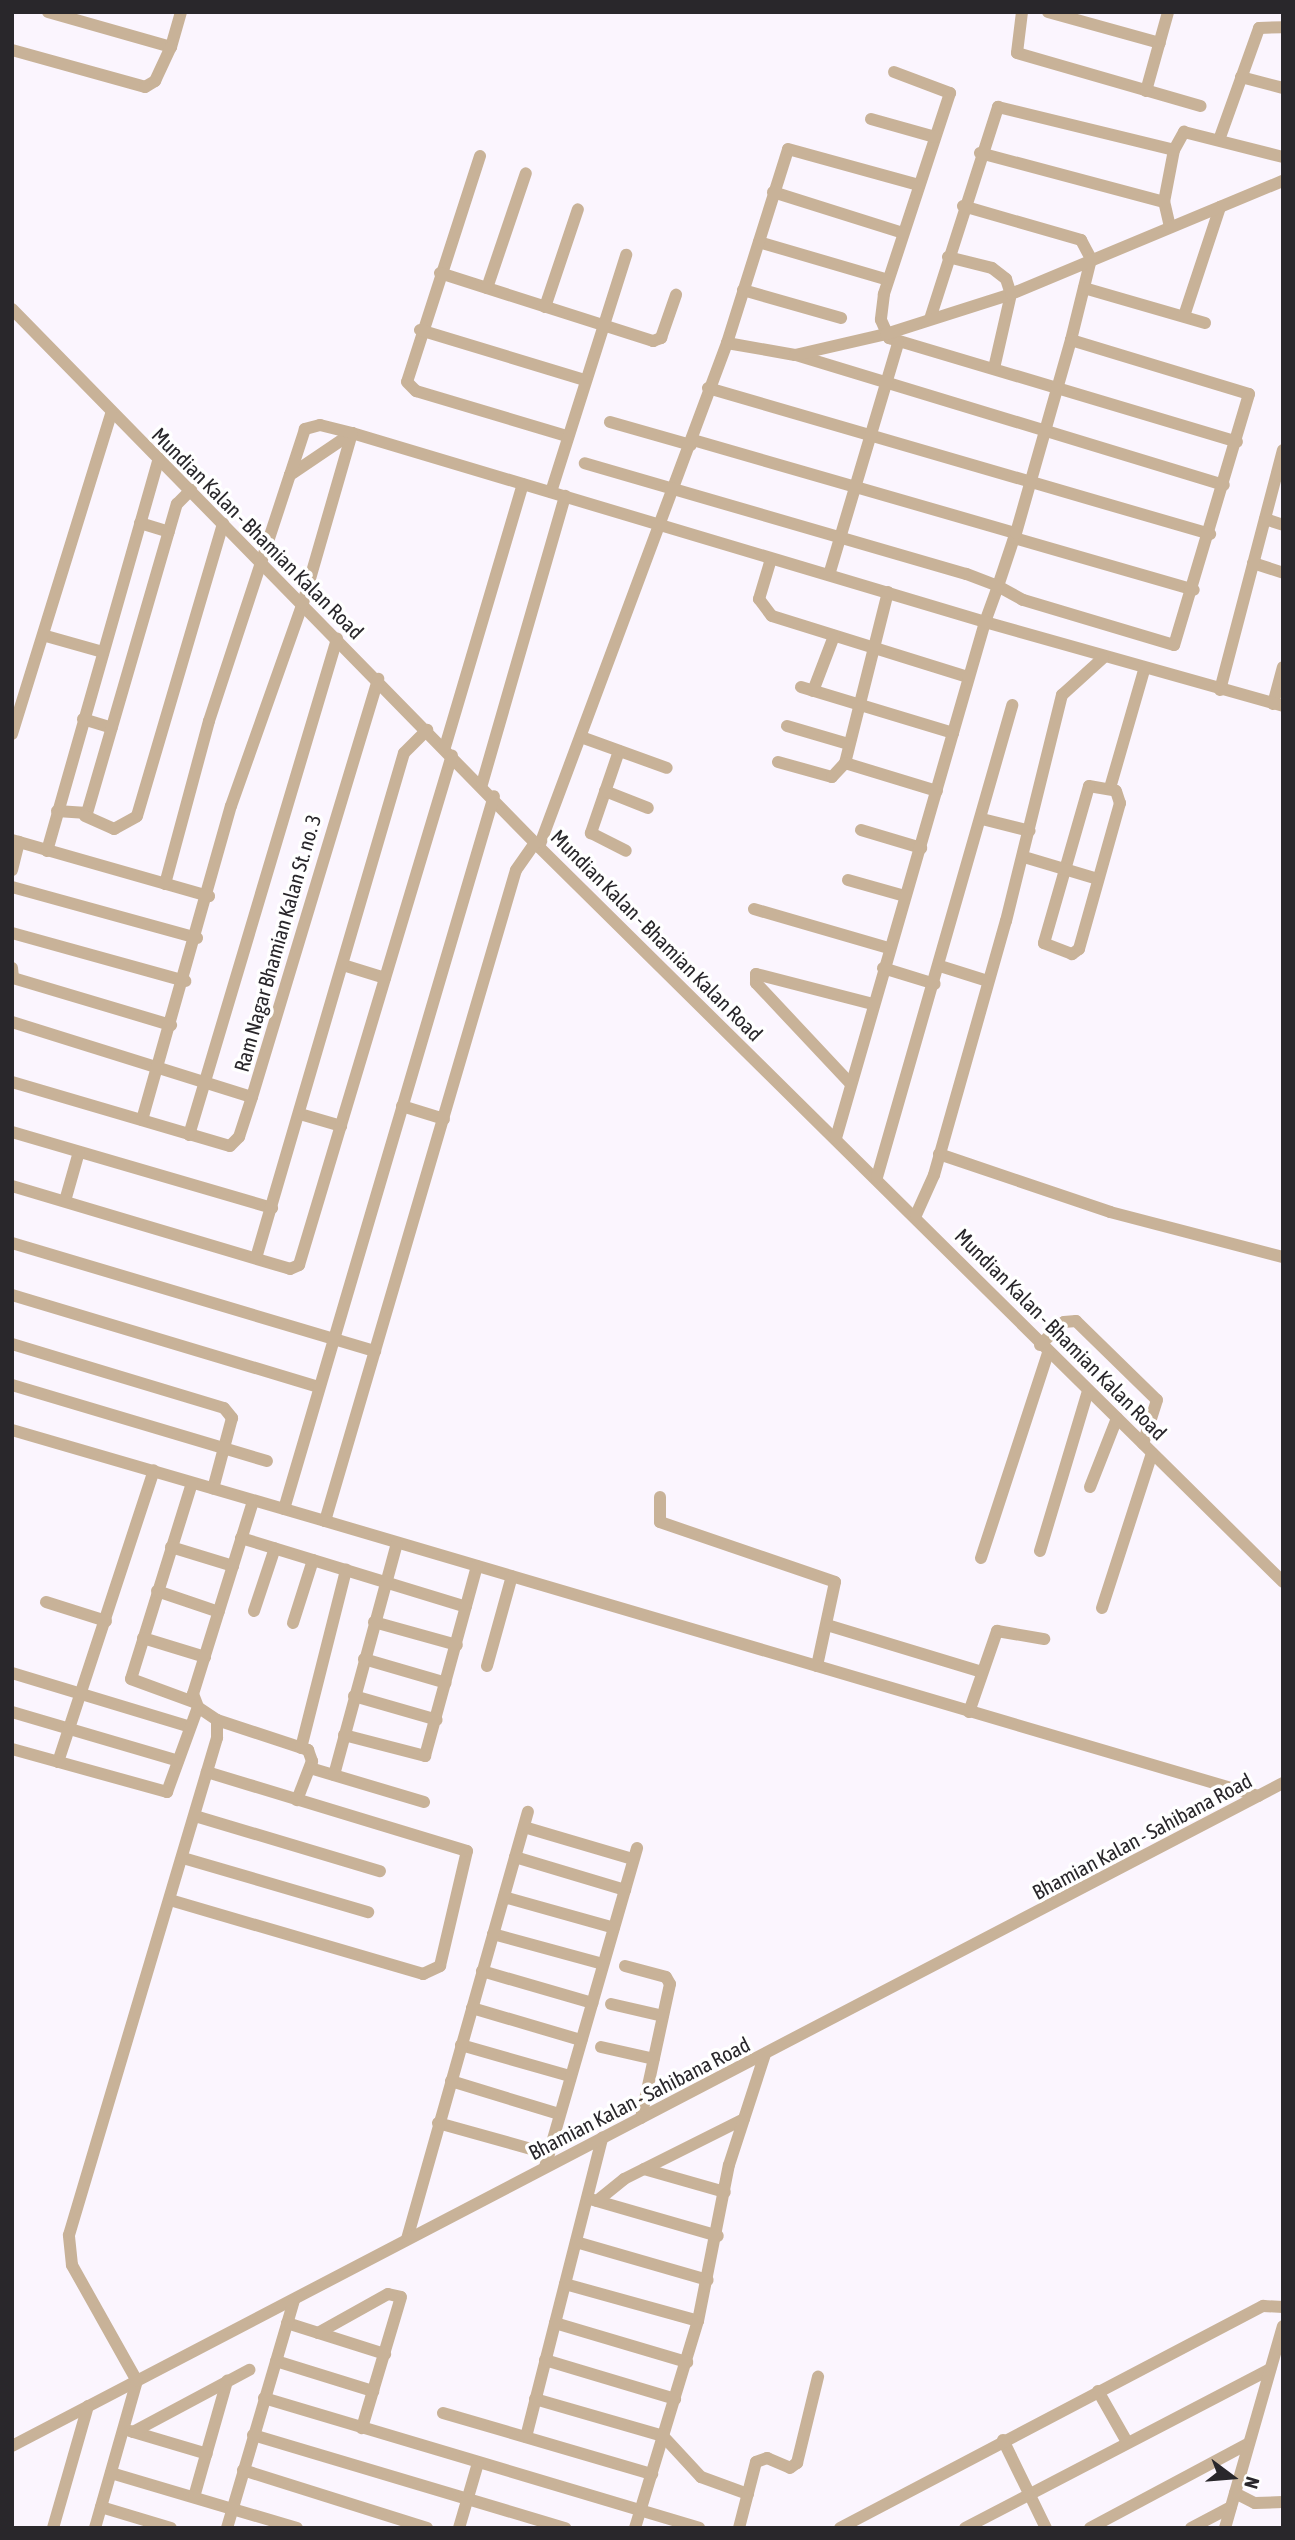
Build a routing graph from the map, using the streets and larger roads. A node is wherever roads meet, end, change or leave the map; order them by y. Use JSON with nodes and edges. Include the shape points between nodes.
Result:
{"nodes":[{"id":1,"x":48,"y":12,"type":"edge"},
{"id":2,"x":181,"y":12,"type":"edge"},
{"id":3,"x":1021,"y":12,"type":"edge"},
{"id":4,"x":1048,"y":12,"type":"edge"},
{"id":5,"x":1168,"y":12,"type":"edge"},
{"id":6,"x":1283,"y":27,"type":"edge"},
{"id":7,"x":1160,"y":43,"type":"junction"},
{"id":8,"x":170,"y":47,"type":"junction"},
{"id":9,"x":12,"y":50,"type":"edge"},
{"id":10,"x":894,"y":72,"type":"dead end"},
{"id":11,"x":1241,"y":77,"type":"junction"},
{"id":12,"x":1283,"y":89,"type":"edge"},
{"id":13,"x":1146,"y":91,"type":"junction"},
{"id":14,"x":1201,"y":106,"type":"dead end"},
{"id":15,"x":871,"y":119,"type":"dead end"},
{"id":16,"x":935,"y":137,"type":"junction"},
{"id":17,"x":1219,"y":140,"type":"junction"},
{"id":18,"x":1174,"y":150,"type":"junction"},
{"id":19,"x":980,"y":153,"type":"junction"},
{"id":20,"x":480,"y":156,"type":"dead end"},
{"id":21,"x":1283,"y":156,"type":"edge"},
{"id":22,"x":526,"y":173,"type":"dead end"},
{"id":23,"x":1283,"y":181,"type":"edge"},
{"id":24,"x":919,"y":185,"type":"junction"},
{"id":25,"x":773,"y":192,"type":"junction"},
{"id":26,"x":1164,"y":202,"type":"junction"},
{"id":27,"x":963,"y":206,"type":"junction"},
{"id":28,"x":1220,"y":207,"type":"junction"},
{"id":29,"x":579,"y":209,"type":"dead end"},
{"id":30,"x":1170,"y":227,"type":"junction"},
{"id":31,"x":903,"y":233,"type":"junction"},
{"id":32,"x":759,"y":242,"type":"junction"},
{"id":33,"x":626,"y":255,"type":"dead end"},
{"id":34,"x":948,"y":257,"type":"junction"},
{"id":35,"x":1091,"y":259,"type":"junction"},
{"id":36,"x":440,"y":273,"type":"junction"},
{"id":37,"x":888,"y":280,"type":"junction"},
{"id":38,"x":487,"y":288,"type":"junction"},
{"id":39,"x":1084,"y":288,"type":"junction"},
{"id":40,"x":743,"y":289,"type":"junction"},
{"id":41,"x":1011,"y":294,"type":"junction"},
{"id":42,"x":676,"y":295,"type":"dead end"},
{"id":43,"x":545,"y":307,"type":"junction"},
{"id":44,"x":12,"y":309,"type":"edge"},
{"id":45,"x":1184,"y":316,"type":"junction"},
{"id":46,"x":841,"y":318,"type":"dead end"},
{"id":47,"x":930,"y":319,"type":"junction"},
{"id":48,"x":1205,"y":323,"type":"dead end"},
{"id":49,"x":602,"y":325,"type":"junction"},
{"id":50,"x":420,"y":330,"type":"junction"},
{"id":51,"x":886,"y":334,"type":"junction"},
{"id":52,"x":1071,"y":340,"type":"junction"},
{"id":53,"x":727,"y":343,"type":"junction"},
{"id":54,"x":898,"y":343,"type":"junction"},
{"id":55,"x":796,"y":355,"type":"junction"},
{"id":56,"x":994,"y":368,"type":"junction"},
{"id":57,"x":585,"y":380,"type":"junction"},
{"id":58,"x":886,"y":386,"type":"junction"},
{"id":59,"x":708,"y":388,"type":"junction"},
{"id":60,"x":1057,"y":388,"type":"junction"},
{"id":61,"x":111,"y":414,"type":"junction"},
{"id":62,"x":610,"y":422,"type":"dead end"},
{"id":63,"x":1044,"y":431,"type":"junction"},
{"id":64,"x":352,"y":433,"type":"junction"},
{"id":65,"x":871,"y":435,"type":"junction"},
{"id":66,"x":567,"y":436,"type":"junction"},
{"id":67,"x":692,"y":442,"type":"junction"},
{"id":68,"x":1237,"y":442,"type":"junction"},
{"id":69,"x":1282,"y":458,"type":"edge"},
{"id":70,"x":159,"y":459,"type":"junction"},
{"id":71,"x":585,"y":463,"type":"dead end"},
{"id":72,"x":290,"y":475,"type":"junction"},
{"id":73,"x":1031,"y":482,"type":"junction"},
{"id":74,"x":523,"y":484,"type":"junction"},
{"id":75,"x":856,"y":485,"type":"junction"},
{"id":76,"x":1224,"y":485,"type":"junction"},
{"id":77,"x":675,"y":490,"type":"junction"},
{"id":78,"x":191,"y":491,"type":"junction"},
{"id":79,"x":551,"y":492,"type":"junction"},
{"id":80,"x":565,"y":496,"type":"junction"},
{"id":81,"x":1265,"y":519,"type":"junction"},
{"id":82,"x":140,"y":523,"type":"junction"},
{"id":83,"x":223,"y":523,"type":"junction"},
{"id":84,"x":662,"y":524,"type":"junction"},
{"id":85,"x":1283,"y":524,"type":"edge"},
{"id":86,"x":169,"y":532,"type":"junction"},
{"id":87,"x":1210,"y":534,"type":"junction"},
{"id":88,"x":1015,"y":536,"type":"junction"},
{"id":89,"x":841,"y":537,"type":"junction"},
{"id":90,"x":771,"y":559,"type":"junction"},
{"id":91,"x":1253,"y":563,"type":"junction"},
{"id":92,"x":265,"y":564,"type":"junction"},
{"id":93,"x":1283,"y":573,"type":"edge"},
{"id":94,"x":829,"y":575,"type":"junction"},
{"id":95,"x":998,"y":586,"type":"junction"},
{"id":96,"x":1194,"y":590,"type":"junction"},
{"id":97,"x":888,"y":592,"type":"junction"},
{"id":98,"x":303,"y":603,"type":"junction"},
{"id":99,"x":985,"y":622,"type":"junction"},
{"id":100,"x":46,"y":636,"type":"junction"},
{"id":101,"x":834,"y":636,"type":"junction"},
{"id":102,"x":337,"y":639,"type":"junction"},
{"id":103,"x":875,"y":649,"type":"junction"},
{"id":104,"x":103,"y":652,"type":"junction"},
{"id":105,"x":1103,"y":658,"type":"junction"},
{"id":106,"x":1283,"y":667,"type":"edge"},
{"id":107,"x":1144,"y":670,"type":"junction"},
{"id":108,"x":968,"y":677,"type":"junction"},
{"id":109,"x":378,"y":680,"type":"junction"},
{"id":110,"x":1220,"y":690,"type":"junction"},
{"id":111,"x":860,"y":705,"type":"junction"},
{"id":112,"x":1012,"y":705,"type":"dead end"},
{"id":113,"x":1278,"y":705,"type":"edge"},
{"id":114,"x":83,"y":719,"type":"junction"},
{"id":115,"x":787,"y":726,"type":"dead end"},
{"id":116,"x":112,"y":728,"type":"junction"},
{"id":117,"x":427,"y":730,"type":"junction"},
{"id":118,"x":953,"y":733,"type":"junction"},
{"id":119,"x":12,"y":734,"type":"edge"},
{"id":120,"x":581,"y":737,"type":"junction"},
{"id":121,"x":848,"y":744,"type":"junction"},
{"id":122,"x":449,"y":751,"type":"junction"},
{"id":123,"x":619,"y":751,"type":"junction"},
{"id":124,"x":778,"y":762,"type":"dead end"},
{"id":125,"x":845,"y":763,"type":"junction"},
{"id":126,"x":667,"y":768,"type":"dead end"},
{"id":127,"x":482,"y":784,"type":"junction"},
{"id":128,"x":1110,"y":788,"type":"junction"},
{"id":129,"x":605,"y":791,"type":"junction"},
{"id":130,"x":937,"y":791,"type":"junction"},
{"id":131,"x":494,"y":796,"type":"junction"},
{"id":132,"x":648,"y":808,"type":"dead end"},
{"id":133,"x":57,"y":811,"type":"junction"},
{"id":134,"x":85,"y":816,"type":"junction"},
{"id":135,"x":982,"y":819,"type":"junction"},
{"id":136,"x":860,"y":830,"type":"dead end"},
{"id":137,"x":1030,"y":831,"type":"junction"},
{"id":138,"x":16,"y":841,"type":"edge"},
{"id":139,"x":537,"y":845,"type":"junction"},
{"id":140,"x":921,"y":848,"type":"junction"},
{"id":141,"x":47,"y":850,"type":"junction"},
{"id":142,"x":626,"y":851,"type":"dead end"},
{"id":143,"x":1024,"y":857,"type":"junction"},
{"id":144,"x":1064,"y":869,"type":"junction"},
{"id":145,"x":12,"y":870,"type":"edge"},
{"id":146,"x":1098,"y":878,"type":"junction"},
{"id":147,"x":848,"y":880,"type":"dead end"},
{"id":148,"x":165,"y":884,"type":"junction"},
{"id":149,"x":12,"y":887,"type":"edge"},
{"id":150,"x":209,"y":896,"type":"junction"},
{"id":151,"x":905,"y":896,"type":"junction"},
{"id":152,"x":754,"y":909,"type":"dead end"},
{"id":153,"x":12,"y":933,"type":"edge"},
{"id":154,"x":197,"y":938,"type":"junction"},
{"id":155,"x":888,"y":948,"type":"junction"},
{"id":156,"x":342,"y":965,"type":"junction"},
{"id":157,"x":940,"y":966,"type":"junction"},
{"id":158,"x":883,"y":968,"type":"junction"},
{"id":159,"x":13,"y":976,"type":"edge"},
{"id":160,"x":385,"y":978,"type":"junction"},
{"id":161,"x":185,"y":981,"type":"junction"},
{"id":162,"x":988,"y":981,"type":"junction"},
{"id":163,"x":935,"y":985,"type":"junction"},
{"id":164,"x":873,"y":1004,"type":"junction"},
{"id":165,"x":12,"y":1022,"type":"edge"},
{"id":166,"x":171,"y":1025,"type":"junction"},
{"id":167,"x":159,"y":1068,"type":"junction"},
{"id":168,"x":12,"y":1082,"type":"edge"},
{"id":169,"x":849,"y":1082,"type":"junction"},
{"id":170,"x":204,"y":1083,"type":"junction"},
{"id":171,"x":252,"y":1097,"type":"junction"},
{"id":172,"x":402,"y":1106,"type":"junction"},
{"id":173,"x":300,"y":1114,"type":"junction"},
{"id":174,"x":444,"y":1119,"type":"junction"},
{"id":175,"x":142,"y":1120,"type":"junction"},
{"id":176,"x":341,"y":1126,"type":"junction"},
{"id":177,"x":12,"y":1132,"type":"edge"},
{"id":178,"x":189,"y":1135,"type":"junction"},
{"id":179,"x":836,"y":1138,"type":"junction"},
{"id":180,"x":79,"y":1152,"type":"junction"},
{"id":181,"x":939,"y":1154,"type":"junction"},
{"id":182,"x":877,"y":1177,"type":"junction"},
{"id":183,"x":12,"y":1186,"type":"edge"},
{"id":184,"x":65,"y":1201,"type":"junction"},
{"id":185,"x":272,"y":1208,"type":"junction"},
{"id":186,"x":916,"y":1215,"type":"junction"},
{"id":187,"x":12,"y":1243,"type":"edge"},
{"id":188,"x":256,"y":1258,"type":"junction"},
{"id":189,"x":1283,"y":1258,"type":"edge"},
{"id":190,"x":12,"y":1295,"type":"edge"},
{"id":191,"x":333,"y":1337,"type":"junction"},
{"id":192,"x":12,"y":1344,"type":"edge"},
{"id":193,"x":1044,"y":1349,"type":"junction"},
{"id":194,"x":375,"y":1351,"type":"junction"},
{"id":195,"x":12,"y":1385,"type":"edge"},
{"id":196,"x":319,"y":1387,"type":"junction"},
{"id":197,"x":1088,"y":1391,"type":"junction"},
{"id":198,"x":1117,"y":1418,"type":"junction"},
{"id":199,"x":12,"y":1430,"type":"edge"},
{"id":200,"x":223,"y":1447,"type":"junction"},
{"id":201,"x":1147,"y":1448,"type":"junction"},
{"id":202,"x":267,"y":1461,"type":"dead end"},
{"id":203,"x":154,"y":1471,"type":"junction"},
{"id":204,"x":192,"y":1483,"type":"junction"},
{"id":205,"x":1090,"y":1486,"type":"dead end"},
{"id":206,"x":213,"y":1489,"type":"junction"},
{"id":207,"x":660,"y":1497,"type":"dead end"},
{"id":208,"x":253,"y":1501,"type":"junction"},
{"id":209,"x":284,"y":1509,"type":"junction"},
{"id":210,"x":325,"y":1521,"type":"junction"},
{"id":211,"x":242,"y":1538,"type":"junction"},
{"id":212,"x":397,"y":1543,"type":"junction"},
{"id":213,"x":171,"y":1547,"type":"junction"},
{"id":214,"x":275,"y":1548,"type":"junction"},
{"id":215,"x":1040,"y":1551,"type":"dead end"},
{"id":216,"x":981,"y":1559,"type":"dead end"},
{"id":217,"x":313,"y":1560,"type":"junction"},
{"id":218,"x":233,"y":1566,"type":"junction"},
{"id":219,"x":477,"y":1566,"type":"junction"},
{"id":220,"x":346,"y":1570,"type":"junction"},
{"id":221,"x":512,"y":1576,"type":"junction"},
{"id":222,"x":1283,"y":1582,"type":"edge"},
{"id":223,"x":385,"y":1583,"type":"junction"},
{"id":224,"x":157,"y":1591,"type":"junction"},
{"id":225,"x":46,"y":1602,"type":"dead end"},
{"id":226,"x":466,"y":1607,"type":"junction"},
{"id":227,"x":1102,"y":1608,"type":"dead end"},
{"id":228,"x":254,"y":1611,"type":"dead end"},
{"id":229,"x":219,"y":1612,"type":"junction"},
{"id":230,"x":106,"y":1621,"type":"junction"},
{"id":231,"x":374,"y":1622,"type":"junction"},
{"id":232,"x":293,"y":1623,"type":"dead end"},
{"id":233,"x":827,"y":1625,"type":"junction"},
{"id":234,"x":143,"y":1638,"type":"junction"},
{"id":235,"x":1044,"y":1639,"type":"dead end"},
{"id":236,"x":457,"y":1645,"type":"junction"},
{"id":237,"x":205,"y":1657,"type":"junction"},
{"id":238,"x":364,"y":1659,"type":"junction"},
{"id":239,"x":487,"y":1666,"type":"dead end"},
{"id":240,"x":817,"y":1666,"type":"junction"},
{"id":241,"x":982,"y":1672,"type":"junction"},
{"id":242,"x":12,"y":1673,"type":"edge"},
{"id":243,"x":446,"y":1683,"type":"junction"},
{"id":244,"x":80,"y":1694,"type":"junction"},
{"id":245,"x":354,"y":1696,"type":"junction"},
{"id":246,"x":196,"y":1704,"type":"junction"},
{"id":247,"x":12,"y":1712,"type":"edge"},
{"id":248,"x":969,"y":1712,"type":"junction"},
{"id":249,"x":217,"y":1720,"type":"junction"},
{"id":250,"x":437,"y":1720,"type":"junction"},
{"id":251,"x":188,"y":1726,"type":"junction"},
{"id":252,"x":69,"y":1728,"type":"junction"},
{"id":253,"x":344,"y":1735,"type":"junction"},
{"id":254,"x":301,"y":1748,"type":"junction"},
{"id":255,"x":12,"y":1749,"type":"edge"},
{"id":256,"x":178,"y":1760,"type":"junction"},
{"id":257,"x":58,"y":1762,"type":"junction"},
{"id":258,"x":310,"y":1768,"type":"junction"},
{"id":259,"x":208,"y":1772,"type":"junction"},
{"id":260,"x":334,"y":1775,"type":"junction"},
{"id":261,"x":1283,"y":1783,"type":"edge"},
{"id":262,"x":1258,"y":1796,"type":"junction"},
{"id":263,"x":297,"y":1800,"type":"junction"},
{"id":264,"x":424,"y":1802,"type":"dead end"},
{"id":265,"x":528,"y":1812,"type":"dead end"},
{"id":266,"x":195,"y":1816,"type":"junction"},
{"id":267,"x":524,"y":1827,"type":"junction"},
{"id":268,"x":515,"y":1857,"type":"junction"},
{"id":269,"x":183,"y":1858,"type":"junction"},
{"id":270,"x":380,"y":1871,"type":"dead end"},
{"id":271,"x":625,"y":1890,"type":"junction"},
{"id":272,"x":504,"y":1897,"type":"junction"},
{"id":273,"x":170,"y":1900,"type":"junction"},
{"id":274,"x":368,"y":1912,"type":"dead end"},
{"id":275,"x":614,"y":1928,"type":"junction"},
{"id":276,"x":493,"y":1934,"type":"junction"},
{"id":277,"x":603,"y":1964,"type":"junction"},
{"id":278,"x":625,"y":1966,"type":"dead end"},
{"id":279,"x":482,"y":1971,"type":"junction"},
{"id":280,"x":592,"y":2003,"type":"junction"},
{"id":281,"x":611,"y":2004,"type":"dead end"},
{"id":282,"x":472,"y":2008,"type":"junction"},
{"id":283,"x":663,"y":2016,"type":"junction"},
{"id":284,"x":581,"y":2040,"type":"junction"},
{"id":285,"x":461,"y":2045,"type":"junction"},
{"id":286,"x":601,"y":2047,"type":"dead end"},
{"id":287,"x":765,"y":2054,"type":"junction"},
{"id":288,"x":654,"y":2059,"type":"junction"},
{"id":289,"x":570,"y":2076,"type":"junction"},
{"id":290,"x":451,"y":2081,"type":"junction"},
{"id":291,"x":559,"y":2114,"type":"junction"},
{"id":292,"x":641,"y":2118,"type":"junction"},
{"id":293,"x":744,"y":2119,"type":"junction"},
{"id":294,"x":439,"y":2123,"type":"junction"},
{"id":295,"x":602,"y":2138,"type":"junction"},
{"id":296,"x":549,"y":2154,"type":"junction"},
{"id":297,"x":545,"y":2167,"type":"junction"},
{"id":298,"x":645,"y":2169,"type":"junction"},
{"id":299,"x":725,"y":2192,"type":"junction"},
{"id":300,"x":592,"y":2199,"type":"junction"},
{"id":301,"x":718,"y":2236,"type":"junction"},
{"id":302,"x":407,"y":2239,"type":"junction"},
{"id":303,"x":576,"y":2242,"type":"junction"},
{"id":304,"x":708,"y":2280,"type":"junction"},
{"id":305,"x":565,"y":2284,"type":"junction"},
{"id":306,"x":294,"y":2301,"type":"junction"},
{"id":307,"x":1283,"y":2307,"type":"edge"},
{"id":308,"x":698,"y":2322,"type":"junction"},
{"id":309,"x":287,"y":2323,"type":"junction"},
{"id":310,"x":555,"y":2323,"type":"junction"},
{"id":311,"x":1283,"y":2326,"type":"edge"},
{"id":312,"x":318,"y":2333,"type":"junction"},
{"id":313,"x":385,"y":2354,"type":"junction"},
{"id":314,"x":545,"y":2360,"type":"junction"},
{"id":315,"x":276,"y":2361,"type":"junction"},
{"id":316,"x":687,"y":2362,"type":"junction"},
{"id":317,"x":1270,"y":2369,"type":"junction"},
{"id":318,"x":248,"y":2370,"type":"dead end"},
{"id":319,"x":818,"y":2377,"type":"dead end"},
{"id":320,"x":138,"y":2381,"type":"junction"},
{"id":321,"x":228,"y":2381,"type":"junction"},
{"id":322,"x":373,"y":2391,"type":"junction"},
{"id":323,"x":1098,"y":2391,"type":"junction"},
{"id":324,"x":264,"y":2398,"type":"junction"},
{"id":325,"x":535,"y":2399,"type":"junction"},
{"id":326,"x":675,"y":2399,"type":"junction"},
{"id":327,"x":88,"y":2406,"type":"junction"},
{"id":328,"x":443,"y":2413,"type":"dead end"},
{"id":329,"x":362,"y":2428,"type":"junction"},
{"id":330,"x":128,"y":2431,"type":"junction"},
{"id":331,"x":253,"y":2435,"type":"junction"},
{"id":332,"x":663,"y":2436,"type":"junction"},
{"id":333,"x":526,"y":2437,"type":"junction"},
{"id":334,"x":1003,"y":2440,"type":"junction"},
{"id":335,"x":1127,"y":2442,"type":"junction"},
{"id":336,"x":1249,"y":2443,"type":"junction"},
{"id":337,"x":12,"y":2446,"type":"edge"},
{"id":338,"x":207,"y":2454,"type":"junction"},
{"id":339,"x":478,"y":2463,"type":"junction"},
{"id":340,"x":243,"y":2470,"type":"junction"},
{"id":341,"x":111,"y":2473,"type":"junction"},
{"id":342,"x":652,"y":2474,"type":"junction"},
{"id":343,"x":1027,"y":2493,"type":"junction"},
{"id":344,"x":1235,"y":2493,"type":"junction"},
{"id":345,"x":748,"y":2494,"type":"junction"},
{"id":346,"x":194,"y":2497,"type":"junction"},
{"id":347,"x":467,"y":2499,"type":"junction"},
{"id":348,"x":1283,"y":2501,"type":"edge"},
{"id":349,"x":101,"y":2507,"type":"junction"},
{"id":350,"x":1231,"y":2507,"type":"junction"},
{"id":351,"x":232,"y":2508,"type":"junction"},
{"id":352,"x":640,"y":2510,"type":"junction"},
{"id":353,"x":53,"y":2528,"type":"edge"},
{"id":354,"x":95,"y":2528,"type":"edge"},
{"id":355,"x":171,"y":2528,"type":"edge"},
{"id":356,"x":227,"y":2528,"type":"edge"},
{"id":357,"x":297,"y":2528,"type":"edge"},
{"id":358,"x":427,"y":2528,"type":"edge"},
{"id":359,"x":459,"y":2528,"type":"edge"},
{"id":360,"x":565,"y":2528,"type":"edge"},
{"id":361,"x":635,"y":2528,"type":"edge"},
{"id":362,"x":699,"y":2528,"type":"edge"},
{"id":363,"x":739,"y":2528,"type":"edge"},
{"id":364,"x":840,"y":2528,"type":"edge"},
{"id":365,"x":965,"y":2528,"type":"edge"},
{"id":366,"x":1046,"y":2528,"type":"edge"},
{"id":367,"x":1090,"y":2528,"type":"edge"},
{"id":368,"x":1191,"y":2528,"type":"edge"},
{"id":369,"x":1225,"y":2528,"type":"edge"}],
"edges":[{"from":1,"to":8,"type":"street"},
{"from":2,"to":8,"type":"street"},
{"from":3,"to":13,"type":"street","via":[[1017,53]]},
{"from":4,"to":7,"type":"street"},
{"from":5,"to":7,"type":"street"},
{"from":6,"to":11,"type":"street","via":[[1259,28]]},
{"from":7,"to":13,"type":"street"},
{"from":8,"to":9,"type":"street","via":[[155,81],[145,87]]},
{"from":10,"to":16,"type":"street","via":[[949,90]]},
{"from":11,"to":12,"type":"street"},
{"from":11,"to":17,"type":"street"},
{"from":13,"to":14,"type":"street"},
{"from":15,"to":16,"type":"street"},
{"from":16,"to":24,"type":"street"},
{"from":17,"to":18,"type":"street","via":[[1184,132]]},
{"from":17,"to":21,"type":"street"},
{"from":18,"to":19,"type":"street","via":[[1002,106],[994,111]]},
{"from":18,"to":26,"type":"street"},
{"from":19,"to":26,"type":"street"},
{"from":19,"to":27,"type":"street"},
{"from":20,"to":36,"type":"street"},
{"from":22,"to":38,"type":"street"},
{"from":23,"to":28,"type":"street"},
{"from":24,"to":25,"type":"street","via":[[793,147],[785,154]]},
{"from":24,"to":31,"type":"street"},
{"from":25,"to":31,"type":"street"},
{"from":25,"to":32,"type":"street"},
{"from":26,"to":30,"type":"street"},
{"from":27,"to":34,"type":"street"},
{"from":27,"to":35,"type":"street","via":[[1067,231]]},
{"from":28,"to":30,"type":"street"},
{"from":28,"to":45,"type":"street"},
{"from":29,"to":43,"type":"street"},
{"from":30,"to":35,"type":"street"},
{"from":31,"to":37,"type":"street"},
{"from":32,"to":37,"type":"street"},
{"from":32,"to":40,"type":"street"},
{"from":33,"to":49,"type":"street"},
{"from":34,"to":41,"type":"street","via":[[998,271]]},
{"from":34,"to":47,"type":"street"},
{"from":35,"to":39,"type":"street"},
{"from":35,"to":41,"type":"street"},
{"from":36,"to":38,"type":"street"},
{"from":36,"to":50,"type":"street"},
{"from":37,"to":51,"type":"street","via":[[880,308]]},
{"from":38,"to":43,"type":"street"},
{"from":39,"to":45,"type":"street"},
{"from":39,"to":52,"type":"street"},
{"from":40,"to":46,"type":"street"},
{"from":40,"to":53,"type":"street"},
{"from":41,"to":47,"type":"street"},
{"from":41,"to":56,"type":"street"},
{"from":42,"to":49,"type":"street","via":[[658,341]]},
{"from":43,"to":49,"type":"street"},
{"from":44,"to":61,"type":"street","name":"Mundian Kalan - Bhamian Kalan Road"},
{"from":45,"to":48,"type":"street"},
{"from":47,"to":51,"type":"street"},
{"from":49,"to":57,"type":"street"},
{"from":50,"to":57,"type":"street"},
{"from":50,"to":66,"type":"street","via":[[410,387]]},
{"from":51,"to":54,"type":"street"},
{"from":51,"to":55,"type":"street"},
{"from":52,"to":60,"type":"street"},
{"from":52,"to":68,"type":"street","via":[[1247,391]]},
{"from":53,"to":55,"type":"street"},
{"from":53,"to":59,"type":"street"},
{"from":54,"to":56,"type":"street"},
{"from":54,"to":58,"type":"street"},
{"from":55,"to":58,"type":"street"},
{"from":56,"to":60,"type":"street"},
{"from":57,"to":66,"type":"street"},
{"from":58,"to":63,"type":"street"},
{"from":58,"to":65,"type":"street"},
{"from":59,"to":65,"type":"street"},
{"from":59,"to":67,"type":"street"},
{"from":60,"to":63,"type":"street"},
{"from":60,"to":68,"type":"street"},
{"from":61,"to":70,"type":"street","name":"Mundian Kalan - Bhamian Kalan Road"},
{"from":61,"to":100,"type":"street"},
{"from":62,"to":67,"type":"street"},
{"from":63,"to":73,"type":"street"},
{"from":63,"to":76,"type":"street"},
{"from":64,"to":72,"type":"street"},
{"from":64,"to":72,"type":"street","via":[[320,425],[305,429]]},
{"from":64,"to":74,"type":"street"},
{"from":64,"to":98,"type":"street"},
{"from":65,"to":73,"type":"street"},
{"from":65,"to":75,"type":"street"},
{"from":66,"to":79,"type":"street"},
{"from":67,"to":75,"type":"street"},
{"from":67,"to":77,"type":"street"},
{"from":68,"to":76,"type":"street"},
{"from":69,"to":81,"type":"street"},
{"from":70,"to":78,"type":"street","name":"Mundian Kalan - Bhamian Kalan Road"},
{"from":70,"to":82,"type":"street"},
{"from":71,"to":77,"type":"street"},
{"from":72,"to":92,"type":"street"},
{"from":73,"to":87,"type":"street"},
{"from":73,"to":88,"type":"street"},
{"from":74,"to":79,"type":"street"},
{"from":74,"to":122,"type":"street"},
{"from":75,"to":88,"type":"street"},
{"from":75,"to":89,"type":"street"},
{"from":76,"to":87,"type":"street"},
{"from":77,"to":84,"type":"street"},
{"from":77,"to":89,"type":"street"},
{"from":78,"to":83,"type":"street","name":"Mundian Kalan - Bhamian Kalan Road"},
{"from":78,"to":86,"type":"street","via":[[181,496]]},
{"from":79,"to":80,"type":"street"},
{"from":80,"to":84,"type":"street"},
{"from":80,"to":127,"type":"street"},
{"from":81,"to":85,"type":"street"},
{"from":81,"to":91,"type":"street"},
{"from":82,"to":86,"type":"street"},
{"from":82,"to":104,"type":"street"},
{"from":83,"to":92,"type":"street","name":"Mundian Kalan - Bhamian Kalan Road"},
{"from":83,"to":134,"type":"street","via":[[138,816],[114,829]]},
{"from":84,"to":90,"type":"street"},
{"from":84,"to":120,"type":"street"},
{"from":86,"to":116,"type":"street"},
{"from":87,"to":96,"type":"street"},
{"from":88,"to":95,"type":"street"},
{"from":88,"to":96,"type":"street"},
{"from":89,"to":94,"type":"street"},
{"from":89,"to":95,"type":"street"},
{"from":90,"to":94,"type":"street"},
{"from":90,"to":101,"type":"street","via":[[760,587],[761,609]]},
{"from":91,"to":93,"type":"street"},
{"from":91,"to":110,"type":"street"},
{"from":92,"to":98,"type":"street","name":"Mundian Kalan - Bhamian Kalan Road"},
{"from":92,"to":148,"type":"street","via":[[209,721]]},
{"from":94,"to":97,"type":"street"},
{"from":95,"to":96,"type":"street","via":[[1023,600],[1174,645]]},
{"from":95,"to":99,"type":"street"},
{"from":97,"to":99,"type":"street"},
{"from":97,"to":103,"type":"street"},
{"from":98,"to":102,"type":"street","name":"Mundian Kalan - Bhamian Kalan Road"},
{"from":98,"to":150,"type":"street","via":[[253,733]]},
{"from":99,"to":105,"type":"street"},
{"from":99,"to":108,"type":"street"},
{"from":100,"to":104,"type":"street"},
{"from":100,"to":119,"type":"street"},
{"from":101,"to":103,"type":"street"},
{"from":101,"to":111,"type":"street","via":[[807,689]]},
{"from":102,"to":109,"type":"street","name":"Mundian Kalan - Bhamian Kalan Road"},
{"from":102,"to":170,"type":"street"},
{"from":103,"to":108,"type":"street"},
{"from":103,"to":111,"type":"street"},
{"from":104,"to":114,"type":"street"},
{"from":105,"to":107,"type":"street"},
{"from":105,"to":137,"type":"street","via":[[1062,695]]},
{"from":106,"to":113,"type":"street"},
{"from":107,"to":110,"type":"street"},
{"from":107,"to":128,"type":"street"},
{"from":108,"to":118,"type":"street"},
{"from":109,"to":117,"type":"street","name":"Mundian Kalan - Bhamian Kalan Road"},
{"from":109,"to":171,"type":"street","name":"Ram Nagar Bhamian Kalan St. no. 3"},
{"from":110,"to":113,"type":"street"},
{"from":111,"to":118,"type":"street"},
{"from":111,"to":121,"type":"street"},
{"from":112,"to":135,"type":"street"},
{"from":114,"to":116,"type":"street"},
{"from":114,"to":133,"type":"street"},
{"from":115,"to":121,"type":"street"},
{"from":116,"to":134,"type":"street"},
{"from":117,"to":122,"type":"street","name":"Mundian Kalan - Bhamian Kalan Road"},
{"from":117,"to":156,"type":"street","via":[[404,753]]},
{"from":118,"to":130,"type":"street"},
{"from":120,"to":123,"type":"street"},
{"from":120,"to":139,"type":"street"},
{"from":121,"to":125,"type":"street"},
{"from":122,"to":127,"type":"street","name":"Mundian Kalan - Bhamian Kalan Road"},
{"from":122,"to":160,"type":"street"},
{"from":123,"to":126,"type":"street"},
{"from":123,"to":129,"type":"street"},
{"from":124,"to":125,"type":"street","via":[[832,777]]},
{"from":125,"to":130,"type":"street"},
{"from":127,"to":131,"type":"street","name":"Mundian Kalan - Bhamian Kalan Road"},
{"from":128,"to":144,"type":"street","via":[[1089,786]]},
{"from":128,"to":146,"type":"street","via":[[1120,803]]},
{"from":129,"to":132,"type":"street"},
{"from":129,"to":142,"type":"street","via":[[591,834]]},
{"from":130,"to":140,"type":"street"},
{"from":131,"to":139,"type":"street","name":"Mundian Kalan - Bhamian Kalan Road"},
{"from":131,"to":172,"type":"street"},
{"from":133,"to":134,"type":"street"},
{"from":133,"to":141,"type":"street"},
{"from":135,"to":137,"type":"street"},
{"from":135,"to":157,"type":"street"},
{"from":136,"to":140,"type":"street"},
{"from":137,"to":143,"type":"street"},
{"from":138,"to":141,"type":"street"},
{"from":138,"to":145,"type":"street"},
{"from":139,"to":174,"type":"street","via":[[516,870]]},
{"from":139,"to":179,"type":"street","name":"Mundian Kalan - Bhamian Kalan Road"},
{"from":140,"to":151,"type":"street"},
{"from":141,"to":148,"type":"street"},
{"from":143,"to":144,"type":"street"},
{"from":143,"to":162,"type":"street"},
{"from":144,"to":146,"type":"street"},
{"from":144,"to":146,"type":"street","via":[[1044,943],[1059,951],[1079,949]]},
{"from":147,"to":151,"type":"street"},
{"from":148,"to":150,"type":"street"},
{"from":149,"to":154,"type":"street"},
{"from":150,"to":154,"type":"street"},
{"from":151,"to":155,"type":"street"},
{"from":152,"to":155,"type":"street"},
{"from":153,"to":161,"type":"street"},
{"from":154,"to":161,"type":"street"},
{"from":155,"to":158,"type":"street"},
{"from":156,"to":160,"type":"street"},
{"from":156,"to":173,"type":"street"},
{"from":157,"to":162,"type":"street"},
{"from":157,"to":163,"type":"street"},
{"from":158,"to":163,"type":"street"},
{"from":158,"to":164,"type":"street"},
{"from":159,"to":166,"type":"street"},
{"from":160,"to":176,"type":"street"},
{"from":161,"to":166,"type":"street"},
{"from":162,"to":181,"type":"street"},
{"from":163,"to":182,"type":"street"},
{"from":164,"to":169,"type":"street"},
{"from":164,"to":169,"type":"street","via":[[756,974],[756,983]]},
{"from":165,"to":167,"type":"street","name":"Ram Nagar Bhamian Kalan St. no. 3"},
{"from":166,"to":167,"type":"street"},
{"from":167,"to":170,"type":"street","name":"Ram Nagar Bhamian Kalan St. no. 3"},
{"from":167,"to":175,"type":"street"},
{"from":168,"to":175,"type":"street"},
{"from":169,"to":179,"type":"street"},
{"from":170,"to":171,"type":"street","name":"Ram Nagar Bhamian Kalan St. no. 3"},
{"from":170,"to":178,"type":"street"},
{"from":171,"to":178,"type":"street","via":[[236,1143],[222,1146]]},
{"from":172,"to":174,"type":"street"},
{"from":172,"to":191,"type":"street"},
{"from":173,"to":176,"type":"street"},
{"from":173,"to":185,"type":"street"},
{"from":174,"to":194,"type":"street"},
{"from":175,"to":178,"type":"street"},
{"from":176,"to":188,"type":"street","via":[[299,1265],[290,1269]]},
{"from":177,"to":180,"type":"street"},
{"from":179,"to":182,"type":"street","name":"Mundian Kalan - Bhamian Kalan Road"},
{"from":180,"to":184,"type":"street"},
{"from":180,"to":185,"type":"street"},
{"from":181,"to":186,"type":"street"},
{"from":181,"to":189,"type":"street","via":[[1110,1212]]},
{"from":182,"to":186,"type":"street","name":"Mundian Kalan - Bhamian Kalan Road"},
{"from":183,"to":184,"type":"street"},
{"from":184,"to":188,"type":"street"},
{"from":185,"to":188,"type":"street"},
{"from":186,"to":193,"type":"street","name":"Mundian Kalan - Bhamian Kalan Road"},
{"from":187,"to":191,"type":"street"},
{"from":190,"to":196,"type":"street"},
{"from":191,"to":194,"type":"street"},
{"from":191,"to":196,"type":"street"},
{"from":192,"to":200,"type":"street","via":[[224,1408],[232,1418]]},
{"from":193,"to":197,"type":"street","name":"Mundian Kalan - Bhamian Kalan Road"},
{"from":193,"to":201,"type":"street","via":[[1064,1322],[1076,1321],[1157,1400]]},
{"from":193,"to":216,"type":"street"},
{"from":194,"to":210,"type":"street"},
{"from":195,"to":200,"type":"street"},
{"from":196,"to":209,"type":"street"},
{"from":197,"to":198,"type":"street","name":"Mundian Kalan - Bhamian Kalan Road"},
{"from":197,"to":215,"type":"street"},
{"from":198,"to":201,"type":"street","name":"Mundian Kalan - Bhamian Kalan Road"},
{"from":198,"to":205,"type":"street"},
{"from":199,"to":203,"type":"street"},
{"from":200,"to":202,"type":"street"},
{"from":200,"to":206,"type":"street"},
{"from":201,"to":222,"type":"street","name":"Mundian Kalan - Bhamian Kalan Road"},
{"from":201,"to":227,"type":"street"},
{"from":203,"to":204,"type":"street"},
{"from":203,"to":230,"type":"street"},
{"from":204,"to":206,"type":"street"},
{"from":204,"to":213,"type":"street"},
{"from":206,"to":208,"type":"street"},
{"from":207,"to":233,"type":"street","via":[[660,1522],[830,1577],[836,1589]]},
{"from":208,"to":209,"type":"street"},
{"from":208,"to":211,"type":"street"},
{"from":209,"to":210,"type":"street"},
{"from":210,"to":212,"type":"street"},
{"from":211,"to":214,"type":"street"},
{"from":211,"to":218,"type":"street"},
{"from":212,"to":219,"type":"street"},
{"from":212,"to":223,"type":"street"},
{"from":213,"to":218,"type":"street"},
{"from":213,"to":224,"type":"street"},
{"from":214,"to":217,"type":"street"},
{"from":214,"to":228,"type":"street"},
{"from":217,"to":220,"type":"street"},
{"from":217,"to":232,"type":"street"},
{"from":218,"to":229,"type":"street"},
{"from":219,"to":221,"type":"street"},
{"from":219,"to":226,"type":"street"},
{"from":220,"to":223,"type":"street"},
{"from":220,"to":254,"type":"street"},
{"from":221,"to":239,"type":"street"},
{"from":221,"to":240,"type":"street"},
{"from":223,"to":226,"type":"street"},
{"from":223,"to":231,"type":"street"},
{"from":224,"to":229,"type":"street"},
{"from":224,"to":234,"type":"street"},
{"from":225,"to":230,"type":"street"},
{"from":226,"to":236,"type":"street"},
{"from":229,"to":237,"type":"street"},
{"from":230,"to":244,"type":"street"},
{"from":231,"to":236,"type":"street"},
{"from":231,"to":238,"type":"street"},
{"from":233,"to":240,"type":"street"},
{"from":233,"to":241,"type":"street"},
{"from":234,"to":237,"type":"street"},
{"from":234,"to":246,"type":"street","via":[[132,1683]]},
{"from":235,"to":241,"type":"street","via":[[997,1632]]},
{"from":236,"to":243,"type":"street"},
{"from":237,"to":246,"type":"street"},
{"from":238,"to":243,"type":"street"},
{"from":238,"to":245,"type":"street"},
{"from":240,"to":248,"type":"street"},
{"from":241,"to":248,"type":"street"},
{"from":242,"to":244,"type":"street"},
{"from":243,"to":250,"type":"street"},
{"from":244,"to":251,"type":"street"},
{"from":244,"to":252,"type":"street"},
{"from":245,"to":250,"type":"street"},
{"from":245,"to":253,"type":"street"},
{"from":246,"to":249,"type":"street"},
{"from":246,"to":251,"type":"street"},
{"from":247,"to":252,"type":"street"},
{"from":248,"to":262,"type":"street"},
{"from":249,"to":254,"type":"street"},
{"from":249,"to":259,"type":"street"},
{"from":250,"to":253,"type":"street","via":[[425,1756]]},
{"from":251,"to":256,"type":"street"},
{"from":252,"to":256,"type":"street"},
{"from":252,"to":257,"type":"street"},
{"from":253,"to":260,"type":"street"},
{"from":254,"to":258,"type":"street","via":[[312,1755]]},
{"from":255,"to":257,"type":"street"},
{"from":256,"to":257,"type":"street","via":[[167,1792]]},
{"from":258,"to":260,"type":"street"},
{"from":258,"to":263,"type":"street"},
{"from":259,"to":263,"type":"street"},
{"from":259,"to":266,"type":"street"},
{"from":260,"to":264,"type":"street"},
{"from":261,"to":262,"type":"street","name":"Bhamian Kalan - Sahibana Road"},
{"from":262,"to":287,"type":"street","name":"Bhamian Kalan - Sahibana Road"},
{"from":263,"to":273,"type":"street","via":[[467,1851],[437,1972],[423,1974]]},
{"from":265,"to":267,"type":"street"},
{"from":266,"to":269,"type":"street"},
{"from":266,"to":270,"type":"street"},
{"from":267,"to":268,"type":"street"},
{"from":267,"to":271,"type":"street","via":[[635,1853]]},
{"from":268,"to":271,"type":"street"},
{"from":268,"to":272,"type":"street"},
{"from":269,"to":273,"type":"street"},
{"from":269,"to":274,"type":"street"},
{"from":271,"to":275,"type":"street"},
{"from":272,"to":275,"type":"street"},
{"from":272,"to":276,"type":"street"},
{"from":273,"to":320,"type":"street","via":[[68,2251]]},
{"from":275,"to":277,"type":"street"},
{"from":276,"to":277,"type":"street"},
{"from":276,"to":279,"type":"street"},
{"from":277,"to":280,"type":"street"},
{"from":278,"to":283,"type":"street","via":[[669,1980]]},
{"from":279,"to":280,"type":"street"},
{"from":279,"to":282,"type":"street"},
{"from":280,"to":284,"type":"street"},
{"from":281,"to":283,"type":"street"},
{"from":282,"to":284,"type":"street"},
{"from":282,"to":285,"type":"street"},
{"from":283,"to":288,"type":"street"},
{"from":284,"to":289,"type":"street"},
{"from":285,"to":289,"type":"street"},
{"from":285,"to":290,"type":"street"},
{"from":286,"to":288,"type":"street"},
{"from":287,"to":292,"type":"street","name":"Bhamian Kalan - Sahibana Road"},
{"from":287,"to":293,"type":"street"},
{"from":288,"to":292,"type":"street"},
{"from":289,"to":291,"type":"street"},
{"from":290,"to":291,"type":"street"},
{"from":290,"to":294,"type":"street"},
{"from":291,"to":296,"type":"street"},
{"from":292,"to":295,"type":"street","name":"Bhamian Kalan - Sahibana Road"},
{"from":293,"to":298,"type":"street"},
{"from":293,"to":299,"type":"street"},
{"from":294,"to":296,"type":"street"},
{"from":294,"to":302,"type":"street"},
{"from":295,"to":297,"type":"street","name":"Bhamian Kalan - Sahibana Road"},
{"from":295,"to":300,"type":"street"},
{"from":296,"to":297,"type":"street"},
{"from":297,"to":302,"type":"street","name":"Bhamian Kalan - Sahibana Road"},
{"from":298,"to":299,"type":"street"},
{"from":298,"to":300,"type":"street"},
{"from":299,"to":301,"type":"street"},
{"from":300,"to":301,"type":"street"},
{"from":300,"to":303,"type":"street"},
{"from":301,"to":304,"type":"street"},
{"from":302,"to":306,"type":"street","name":"Bhamian Kalan - Sahibana Road"},
{"from":303,"to":304,"type":"street"},
{"from":303,"to":305,"type":"street"},
{"from":304,"to":308,"type":"street"},
{"from":305,"to":308,"type":"street"},
{"from":305,"to":310,"type":"street"},
{"from":306,"to":309,"type":"street"},
{"from":306,"to":320,"type":"street","name":"Bhamian Kalan - Sahibana Road"},
{"from":307,"to":323,"type":"street","via":[[1263,2306]]},
{"from":308,"to":316,"type":"street"},
{"from":309,"to":312,"type":"street"},
{"from":309,"to":315,"type":"street"},
{"from":310,"to":314,"type":"street"},
{"from":310,"to":316,"type":"street"},
{"from":311,"to":317,"type":"street"},
{"from":312,"to":313,"type":"street"},
{"from":312,"to":313,"type":"street","via":[[398,2294]]},
{"from":313,"to":322,"type":"street"},
{"from":314,"to":325,"type":"street"},
{"from":314,"to":326,"type":"street"},
{"from":315,"to":322,"type":"street"},
{"from":315,"to":324,"type":"street"},
{"from":316,"to":326,"type":"street"},
{"from":317,"to":335,"type":"street"},
{"from":317,"to":336,"type":"street"},
{"from":318,"to":321,"type":"street"},
{"from":319,"to":345,"type":"street","via":[[797,2463],[790,2468],[761,2458]]},
{"from":320,"to":327,"type":"street","name":"Bhamian Kalan - Sahibana Road"},
{"from":320,"to":330,"type":"street"},
{"from":321,"to":330,"type":"street"},
{"from":321,"to":338,"type":"street"},
{"from":322,"to":329,"type":"street"},
{"from":323,"to":334,"type":"street"},
{"from":323,"to":335,"type":"street"},
{"from":324,"to":329,"type":"street"},
{"from":324,"to":331,"type":"street"},
{"from":325,"to":332,"type":"street"},
{"from":325,"to":333,"type":"street"},
{"from":326,"to":332,"type":"street"},
{"from":327,"to":337,"type":"street","name":"Bhamian Kalan - Sahibana Road"},
{"from":327,"to":353,"type":"street"},
{"from":328,"to":333,"type":"street"},
{"from":329,"to":339,"type":"street"},
{"from":330,"to":338,"type":"street"},
{"from":330,"to":341,"type":"street"},
{"from":331,"to":340,"type":"street"},
{"from":331,"to":347,"type":"street"},
{"from":332,"to":342,"type":"street"},
{"from":332,"to":345,"type":"street","via":[[701,2477]]},
{"from":333,"to":342,"type":"street"},
{"from":334,"to":343,"type":"street"},
{"from":334,"to":364,"type":"street"},
{"from":335,"to":343,"type":"street"},
{"from":336,"to":344,"type":"street"},
{"from":336,"to":367,"type":"street"},
{"from":338,"to":346,"type":"street"},
{"from":339,"to":347,"type":"street"},
{"from":339,"to":352,"type":"street"},
{"from":340,"to":351,"type":"street"},
{"from":340,"to":358,"type":"street"},
{"from":341,"to":346,"type":"street"},
{"from":341,"to":349,"type":"street"},
{"from":342,"to":352,"type":"street"},
{"from":343,"to":365,"type":"street"},
{"from":343,"to":366,"type":"street"},
{"from":344,"to":348,"type":"street","via":[[1255,2503]]},
{"from":344,"to":350,"type":"street"},
{"from":345,"to":363,"type":"street"},
{"from":346,"to":351,"type":"street"},
{"from":347,"to":359,"type":"street"},
{"from":347,"to":360,"type":"street"},
{"from":349,"to":354,"type":"street"},
{"from":349,"to":355,"type":"street"},
{"from":350,"to":368,"type":"street"},
{"from":350,"to":369,"type":"street"},
{"from":351,"to":356,"type":"street"},
{"from":351,"to":357,"type":"street"},
{"from":352,"to":361,"type":"street"},
{"from":352,"to":362,"type":"street"}]}
